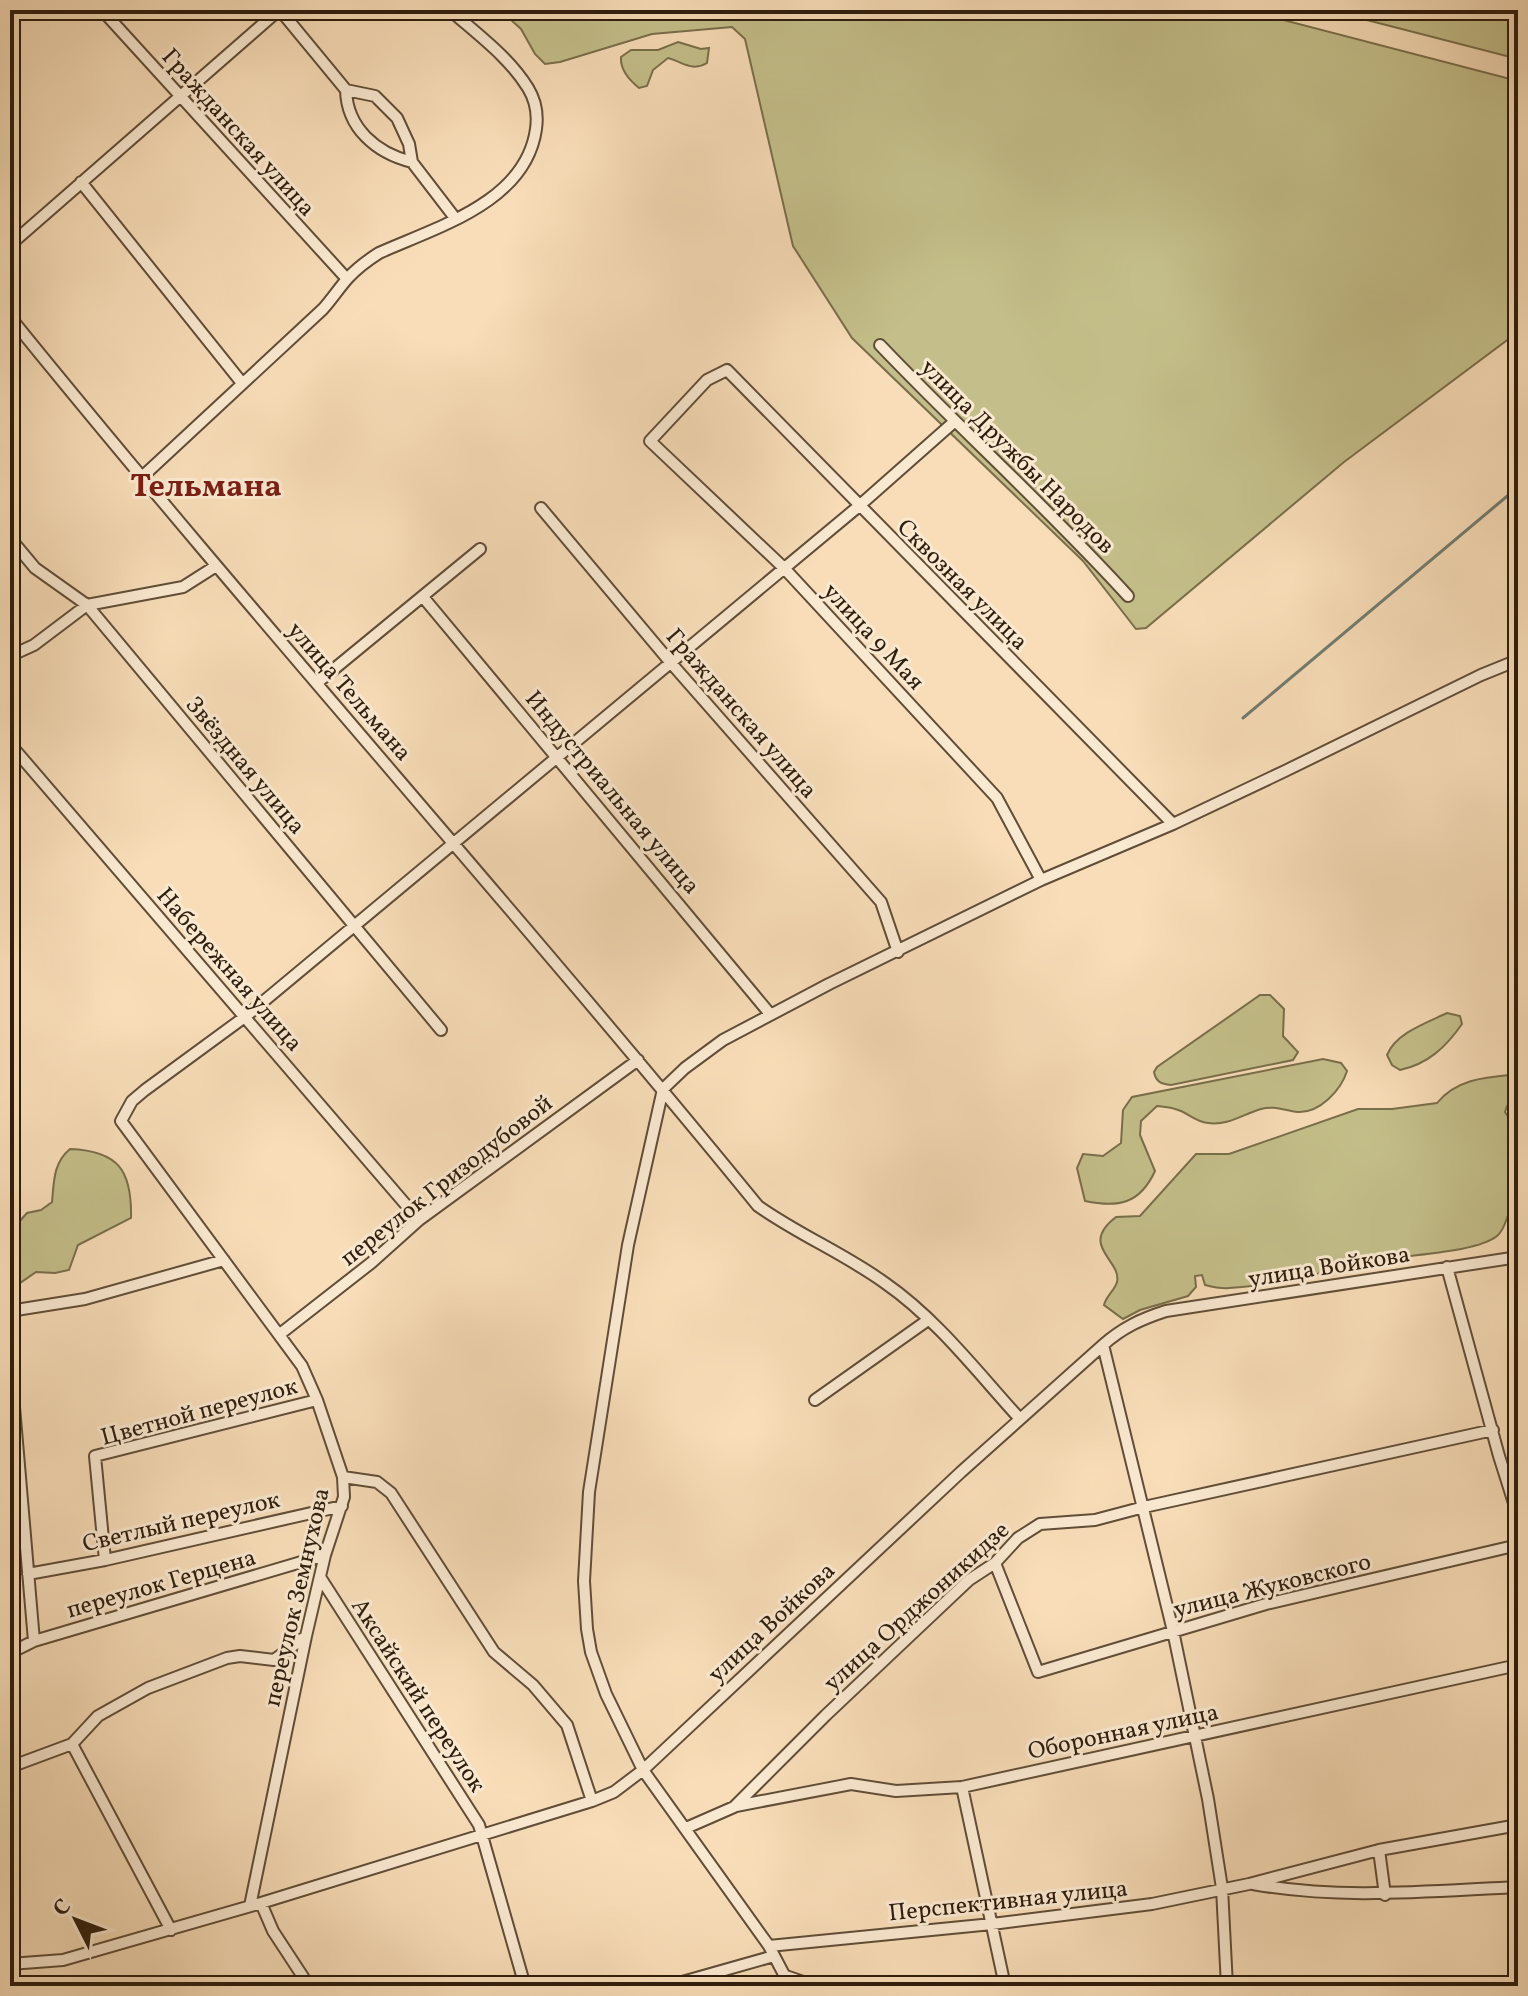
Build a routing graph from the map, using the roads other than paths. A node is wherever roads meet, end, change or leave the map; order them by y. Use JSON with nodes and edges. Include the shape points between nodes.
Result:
{"nodes":[{"id":1,"x":102,"y":10,"type":"edge"},
{"id":2,"x":279,"y":10,"type":"edge"},
{"id":3,"x":450,"y":10,"type":"edge"},
{"id":4,"x":346,"y":90,"type":"junction"},
{"id":5,"x":179,"y":97,"type":"junction"},
{"id":6,"x":412,"y":162,"type":"junction"},
{"id":7,"x":81,"y":182,"type":"junction"},
{"id":8,"x":455,"y":218,"type":"junction"},
{"id":9,"x":10,"y":245,"type":"edge"},
{"id":10,"x":347,"y":279,"type":"junction"},
{"id":11,"x":10,"y":317,"type":"edge"},
{"id":12,"x":880,"y":345,"type":"dead end"},
{"id":13,"x":727,"y":370,"type":"joint"},
{"id":14,"x":242,"y":383,"type":"junction"},
{"id":15,"x":954,"y":422,"type":"junction"},
{"id":16,"x":141,"y":478,"type":"junction"},
{"id":17,"x":859,"y":506,"type":"junction"},
{"id":18,"x":541,"y":508,"type":"dead end"},
{"id":19,"x":10,"y":538,"type":"edge"},
{"id":20,"x":480,"y":549,"type":"dead end"},
{"id":21,"x":216,"y":566,"type":"junction"},
{"id":22,"x":784,"y":568,"type":"junction"},
{"id":23,"x":1128,"y":596,"type":"dead end"},
{"id":24,"x":423,"y":597,"type":"junction"},
{"id":25,"x":87,"y":605,"type":"junction"},
{"id":26,"x":34,"y":645,"type":"junction"},
{"id":27,"x":10,"y":656,"type":"edge"},
{"id":28,"x":1518,"y":660,"type":"edge"},
{"id":29,"x":10,"y":662,"type":"edge"},
{"id":30,"x":671,"y":663,"type":"junction"},
{"id":31,"x":317,"y":683,"type":"junction"},
{"id":32,"x":10,"y":744,"type":"edge"},
{"id":33,"x":558,"y":757,"type":"junction"},
{"id":34,"x":1173,"y":824,"type":"junction"},
{"id":35,"x":454,"y":843,"type":"junction"},
{"id":36,"x":1041,"y":880,"type":"junction"},
{"id":37,"x":354,"y":926,"type":"junction"},
{"id":38,"x":898,"y":952,"type":"junction"},
{"id":39,"x":770,"y":1014,"type":"junction"},
{"id":40,"x":246,"y":1016,"type":"junction"},
{"id":41,"x":441,"y":1030,"type":"dead end"},
{"id":42,"x":638,"y":1060,"type":"junction"},
{"id":43,"x":663,"y":1089,"type":"junction"},
{"id":44,"x":419,"y":1220,"type":"junction"},
{"id":45,"x":1518,"y":1257,"type":"edge"},
{"id":46,"x":224,"y":1260,"type":"junction"},
{"id":47,"x":1447,"y":1267,"type":"junction"},
{"id":48,"x":11,"y":1314,"type":"edge"},
{"id":49,"x":928,"y":1320,"type":"junction"},
{"id":50,"x":280,"y":1334,"type":"junction"},
{"id":51,"x":1103,"y":1345,"type":"junction"},
{"id":52,"x":10,"y":1360,"type":"edge"},
{"id":53,"x":317,"y":1400,"type":"junction"},
{"id":54,"x":815,"y":1400,"type":"dead end"},
{"id":55,"x":1020,"y":1419,"type":"junction"},
{"id":56,"x":1493,"y":1430,"type":"junction"},
{"id":57,"x":343,"y":1477,"type":"junction"},
{"id":58,"x":342,"y":1506,"type":"junction"},
{"id":59,"x":1144,"y":1507,"type":"junction"},
{"id":60,"x":1518,"y":1516,"type":"edge"},
{"id":61,"x":1518,"y":1545,"type":"edge"},
{"id":62,"x":325,"y":1555,"type":"junction"},
{"id":63,"x":105,"y":1560,"type":"junction"},
{"id":64,"x":995,"y":1563,"type":"junction"},
{"id":65,"x":28,"y":1574,"type":"junction"},
{"id":66,"x":320,"y":1577,"type":"junction"},
{"id":67,"x":1173,"y":1631,"type":"junction"},
{"id":68,"x":306,"y":1636,"type":"junction"},
{"id":69,"x":34,"y":1641,"type":"junction"},
{"id":70,"x":10,"y":1653,"type":"edge"},
{"id":71,"x":1518,"y":1665,"type":"edge"},
{"id":72,"x":1195,"y":1736,"type":"junction"},
{"id":73,"x":72,"y":1744,"type":"junction"},
{"id":74,"x":10,"y":1767,"type":"edge"},
{"id":75,"x":643,"y":1770,"type":"junction"},
{"id":76,"x":962,"y":1787,"type":"junction"},
{"id":77,"x":592,"y":1801,"type":"junction"},
{"id":78,"x":734,"y":1807,"type":"junction"},
{"id":79,"x":1518,"y":1825,"type":"edge"},
{"id":80,"x":686,"y":1828,"type":"junction"},
{"id":81,"x":484,"y":1836,"type":"junction"},
{"id":82,"x":1379,"y":1850,"type":"junction"},
{"id":83,"x":1249,"y":1884,"type":"junction"},
{"id":84,"x":1518,"y":1887,"type":"edge"},
{"id":85,"x":1222,"y":1888,"type":"junction"},
{"id":86,"x":1385,"y":1895,"type":"junction"},
{"id":87,"x":256,"y":1904,"type":"junction"},
{"id":88,"x":992,"y":1924,"type":"junction"},
{"id":89,"x":171,"y":1930,"type":"junction"},
{"id":90,"x":772,"y":1951,"type":"junction"},
{"id":91,"x":10,"y":1964,"type":"edge"},
{"id":92,"x":788,"y":1981,"type":"edge"},
{"id":93,"x":309,"y":1986,"type":"edge"},
{"id":94,"x":525,"y":1986,"type":"edge"},
{"id":95,"x":668,"y":1986,"type":"edge"},
{"id":96,"x":815,"y":1986,"type":"edge"},
{"id":97,"x":1005,"y":1986,"type":"edge"},
{"id":98,"x":1227,"y":1986,"type":"edge"}],
"edges":[{"from":1,"to":5,"type":"street","name":"Гражданская улица"},
{"from":2,"to":4,"type":"street"},
{"from":2,"to":5,"type":"street"},
{"from":3,"to":8,"type":"street","via":[[518,75],[535,101],[538,120],[521,170],[505,188]]},
{"from":4,"to":6,"type":"street","via":[[348,109],[364,135],[389,154]]},
{"from":4,"to":6,"type":"street","via":[[375,96],[387,106],[402,126]]},
{"from":5,"to":7,"type":"street"},
{"from":5,"to":10,"type":"street","name":"Гражданская улица"},
{"from":6,"to":8,"type":"street"},
{"from":7,"to":9,"type":"street"},
{"from":7,"to":14,"type":"street"},
{"from":8,"to":10,"type":"street","via":[[379,253]]},
{"from":10,"to":14,"type":"street","via":[[323,309]]},
{"from":11,"to":16,"type":"street","name":"улица Тельмана"},
{"from":12,"to":15,"type":"street","name":"улица Дружбы Народов"},
{"from":13,"to":17,"type":"street","name":"Сквозная улица"},
{"from":13,"to":22,"type":"street","name":"улица 9 Мая","via":[[707,380],[650,441]]},
{"from":14,"to":16,"type":"street"},
{"from":15,"to":17,"type":"street"},
{"from":15,"to":23,"type":"street","name":"улица Дружбы Народов"},
{"from":16,"to":21,"type":"street","name":"улица Тельмана"},
{"from":17,"to":22,"type":"street"},
{"from":17,"to":34,"type":"street","name":"Сквозная улица"},
{"from":18,"to":30,"type":"street","name":"Гражданская улица"},
{"from":19,"to":25,"type":"street","name":"Звёздная улица","via":[[35,568]]},
{"from":20,"to":24,"type":"street"},
{"from":21,"to":25,"type":"street","via":[[183,587]]},
{"from":21,"to":31,"type":"street","name":"улица Тельмана"},
{"from":22,"to":30,"type":"street"},
{"from":22,"to":36,"type":"street","name":"улица 9 Мая","via":[[997,798]]},
{"from":24,"to":31,"type":"street"},
{"from":24,"to":33,"type":"street","name":"Индустриальная улица"},
{"from":25,"to":26,"type":"street"},
{"from":25,"to":37,"type":"street","name":"Звёздная улица"},
{"from":26,"to":27,"type":"street"},
{"from":26,"to":29,"type":"street"},
{"from":28,"to":34,"type":"street"},
{"from":30,"to":33,"type":"street"},
{"from":30,"to":38,"type":"street","name":"Гражданская улица","via":[[881,902]]},
{"from":31,"to":35,"type":"street","name":"улица Тельмана"},
{"from":32,"to":40,"type":"street","name":"Набережная улица"},
{"from":33,"to":35,"type":"street"},
{"from":33,"to":39,"type":"street","name":"Индустриальная улица"},
{"from":34,"to":36,"type":"street"},
{"from":35,"to":37,"type":"street"},
{"from":35,"to":42,"type":"street","name":"улица Тельмана"},
{"from":36,"to":38,"type":"street"},
{"from":37,"to":40,"type":"street"},
{"from":37,"to":41,"type":"street","name":"Звёздная улица"},
{"from":38,"to":39,"type":"street"},
{"from":39,"to":43,"type":"street","via":[[723,1040]]},
{"from":40,"to":44,"type":"street","name":"Набережная улица"},
{"from":40,"to":46,"type":"street","name":"переулок Земнухова","via":[[145,1090],[121,1121]]},
{"from":42,"to":43,"type":"street","name":"улица Тельмана"},
{"from":42,"to":44,"type":"street","name":"переулок Гризодубовой"},
{"from":43,"to":49,"type":"street","name":"улица Тельмана","via":[[758,1206],[888,1284]]},
{"from":43,"to":75,"type":"street","via":[[628,1245],[589,1492],[584,1581],[591,1652]]},
{"from":44,"to":50,"type":"street","name":"переулок Гризодубовой"},
{"from":45,"to":47,"type":"street","name":"улица Войкова"},
{"from":46,"to":48,"type":"street"},
{"from":46,"to":50,"type":"street","name":"переулок Земнухова"},
{"from":47,"to":51,"type":"street","name":"улица Войкова","via":[[1166,1311],[1122,1329]]},
{"from":47,"to":56,"type":"street"},
{"from":49,"to":54,"type":"street"},
{"from":49,"to":55,"type":"street","name":"улица Тельмана"},
{"from":50,"to":53,"type":"street","name":"переулок Земнухова"},
{"from":51,"to":55,"type":"street","name":"улица Войкова"},
{"from":51,"to":59,"type":"street"},
{"from":52,"to":65,"type":"street"},
{"from":53,"to":57,"type":"street","name":"переулок Земнухова"},
{"from":53,"to":63,"type":"street","name":"Цветной переулок","via":[[95,1456]]},
{"from":55,"to":75,"type":"street","name":"улица Войкова"},
{"from":56,"to":59,"type":"street","name":"улица Орджоникидзе"},
{"from":56,"to":60,"type":"street"},
{"from":57,"to":58,"type":"street","name":"переулок Земнухова"},
{"from":57,"to":77,"type":"street","via":[[377,1482],[391,1493],[494,1652],[533,1685],[567,1725]]},
{"from":58,"to":62,"type":"street","name":"переулок Земнухова"},
{"from":58,"to":63,"type":"street","name":"Светлый переулок"},
{"from":59,"to":64,"type":"street","name":"улица Орджоникидзе","via":[[1095,1520],[1040,1524]]},
{"from":59,"to":67,"type":"street"},
{"from":61,"to":67,"type":"street","name":"улица Жуковского","via":[[1308,1593]]},
{"from":62,"to":66,"type":"street","name":"переулок Земнухова"},
{"from":62,"to":69,"type":"street","name":"переулок Герцена"},
{"from":63,"to":65,"type":"street","name":"Светлый переулок"},
{"from":64,"to":67,"type":"street","name":"улица Жуковского","via":[[1038,1672]]},
{"from":64,"to":78,"type":"street","name":"улица Орджоникидзе","via":[[969,1580]]},
{"from":65,"to":69,"type":"street"},
{"from":66,"to":68,"type":"street","name":"переулок Земнухова"},
{"from":66,"to":81,"type":"street","name":"Аксайский переулок"},
{"from":67,"to":72,"type":"street"},
{"from":68,"to":73,"type":"street","via":[[274,1660],[227,1658],[148,1688],[98,1716]]},
{"from":68,"to":87,"type":"street","name":"переулок Земнухова"},
{"from":69,"to":70,"type":"street","name":"переулок Герцена"},
{"from":71,"to":72,"type":"street","name":"Оборонная улица"},
{"from":72,"to":76,"type":"street","name":"Оборонная улица"},
{"from":72,"to":85,"type":"street"},
{"from":73,"to":74,"type":"street"},
{"from":73,"to":89,"type":"street"},
{"from":75,"to":77,"type":"street","name":"улица Войкова"},
{"from":75,"to":80,"type":"street"},
{"from":76,"to":78,"type":"street","name":"Оборонная улица","via":[[896,1791],[851,1784]]},
{"from":76,"to":88,"type":"street"},
{"from":77,"to":81,"type":"street","name":"улица Войкова"},
{"from":78,"to":80,"type":"street","name":"улица Орджоникидзе"},
{"from":79,"to":82,"type":"street","name":"Перспективная улица"},
{"from":80,"to":90,"type":"street"},
{"from":81,"to":87,"type":"street","name":"улица Войкова"},
{"from":81,"to":94,"type":"street","name":"Аксайский переулок"},
{"from":82,"to":83,"type":"street","name":"Перспективная улица"},
{"from":82,"to":86,"type":"street"},
{"from":83,"to":85,"type":"street","name":"Перспективная улица"},
{"from":83,"to":86,"type":"street","name":"Перспективная улица","via":[[1298,1892]]},
{"from":84,"to":86,"type":"street","name":"Перспективная улица"},
{"from":85,"to":88,"type":"street","name":"Перспективная улица","via":[[1152,1904]]},
{"from":85,"to":98,"type":"street"},
{"from":87,"to":89,"type":"street","name":"улица Войкова"},
{"from":87,"to":93,"type":"street"},
{"from":88,"to":90,"type":"street","name":"Перспективная улица"},
{"from":88,"to":97,"type":"street"},
{"from":89,"to":91,"type":"street","name":"улица Войкова","via":[[63,1960]]},
{"from":90,"to":92,"type":"street"},
{"from":90,"to":95,"type":"street","name":"Перспективная улица"},
{"from":92,"to":96,"type":"street"}]}
